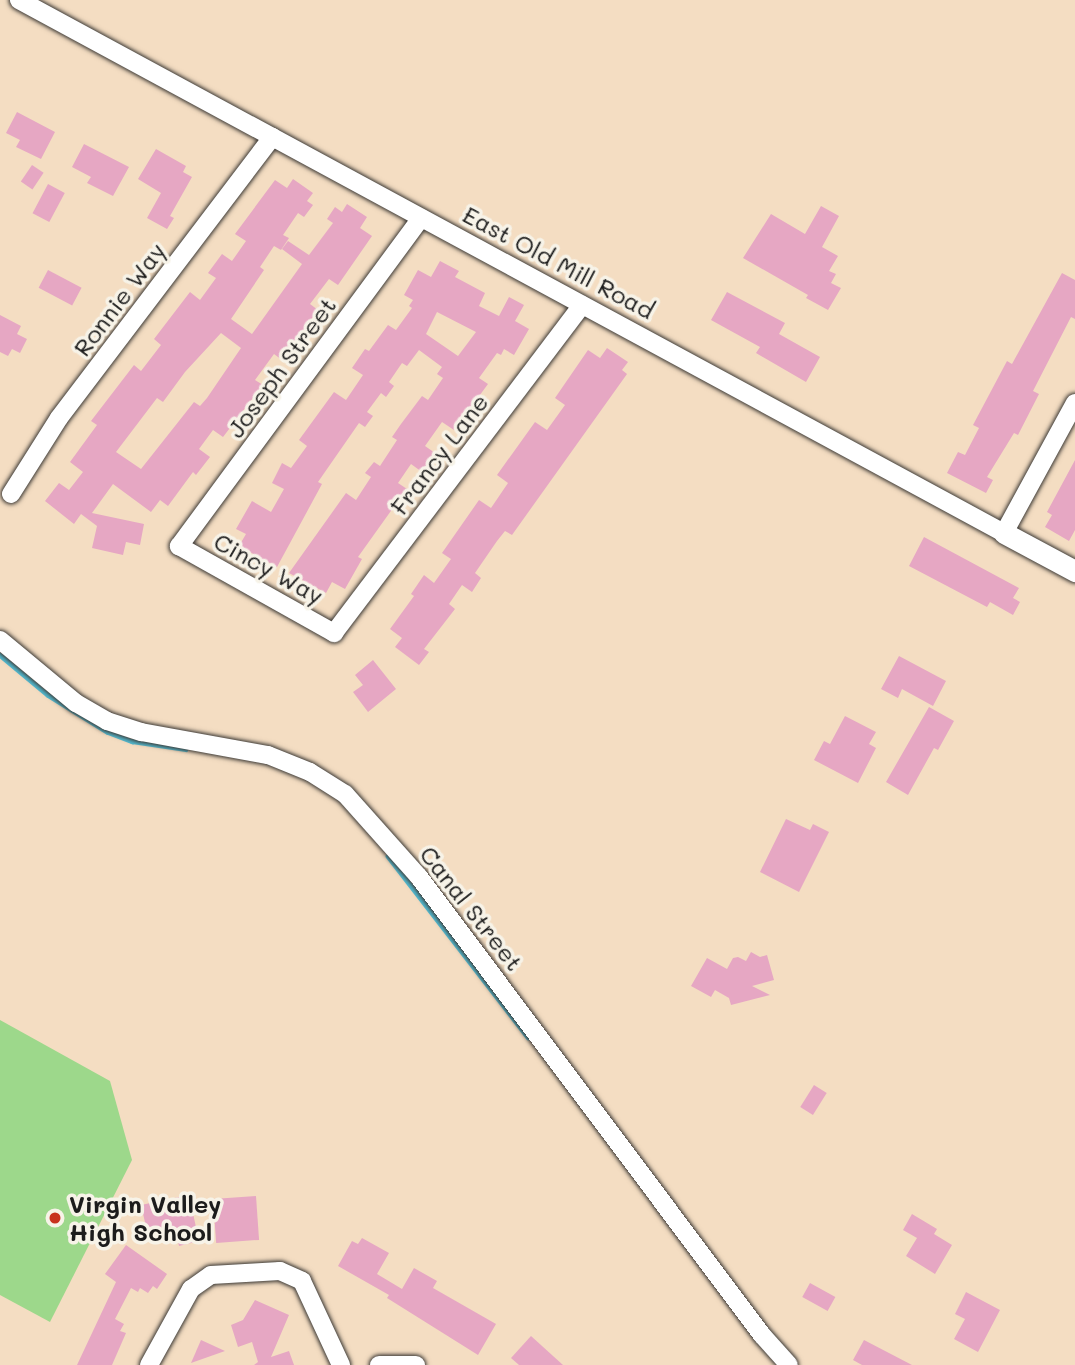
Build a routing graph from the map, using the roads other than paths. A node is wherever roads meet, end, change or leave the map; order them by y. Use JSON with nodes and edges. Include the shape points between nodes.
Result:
{"nodes":[{"id":1,"x":19,"y":0,"type":"edge"},
{"id":2,"x":272,"y":137,"type":"junction"},
{"id":3,"x":421,"y":218,"type":"junction"},
{"id":4,"x":582,"y":304,"type":"junction"},
{"id":5,"x":1075,"y":403,"type":"edge"},
{"id":6,"x":11,"y":494,"type":"dead end"},
{"id":7,"x":1004,"y":533,"type":"junction"},
{"id":8,"x":179,"y":546,"type":"joint"},
{"id":9,"x":1075,"y":571,"type":"edge"},
{"id":10,"x":334,"y":633,"type":"joint"},
{"id":11,"x":0,"y":640,"type":"edge"},
{"id":12,"x":149,"y":1365,"type":"edge"},
{"id":13,"x":341,"y":1365,"type":"edge"},
{"id":14,"x":379,"y":1365,"type":"edge"},
{"id":15,"x":416,"y":1365,"type":"edge"},
{"id":16,"x":789,"y":1365,"type":"edge"}],
"edges":[{"from":1,"to":2,"type":"street","name":"East Old Mill Road"},
{"from":2,"to":3,"type":"street","name":"East Old Mill Road"},
{"from":2,"to":6,"type":"street","name":"Ronnie Way","via":[[59,418]]},
{"from":3,"to":4,"type":"street","name":"East Old Mill Road"},
{"from":3,"to":8,"type":"street","name":"Joseph Street"},
{"from":4,"to":7,"type":"street","name":"East Old Mill Road"},
{"from":4,"to":10,"type":"street","name":"Francy Lane"},
{"from":5,"to":7,"type":"street"},
{"from":7,"to":9,"type":"street","name":"East Old Mill Road"},
{"from":8,"to":10,"type":"street","name":"Cincy Way"},
{"from":11,"to":16,"type":"street","name":"Canal Street","via":[[76,703],[107,721],[154,735],[268,755],[310,772],[345,794],[419,877]]},
{"from":12,"to":13,"type":"street","via":[[191,1289],[211,1275],[280,1271],[302,1282]]},
{"from":14,"to":15,"type":"street"}]}
